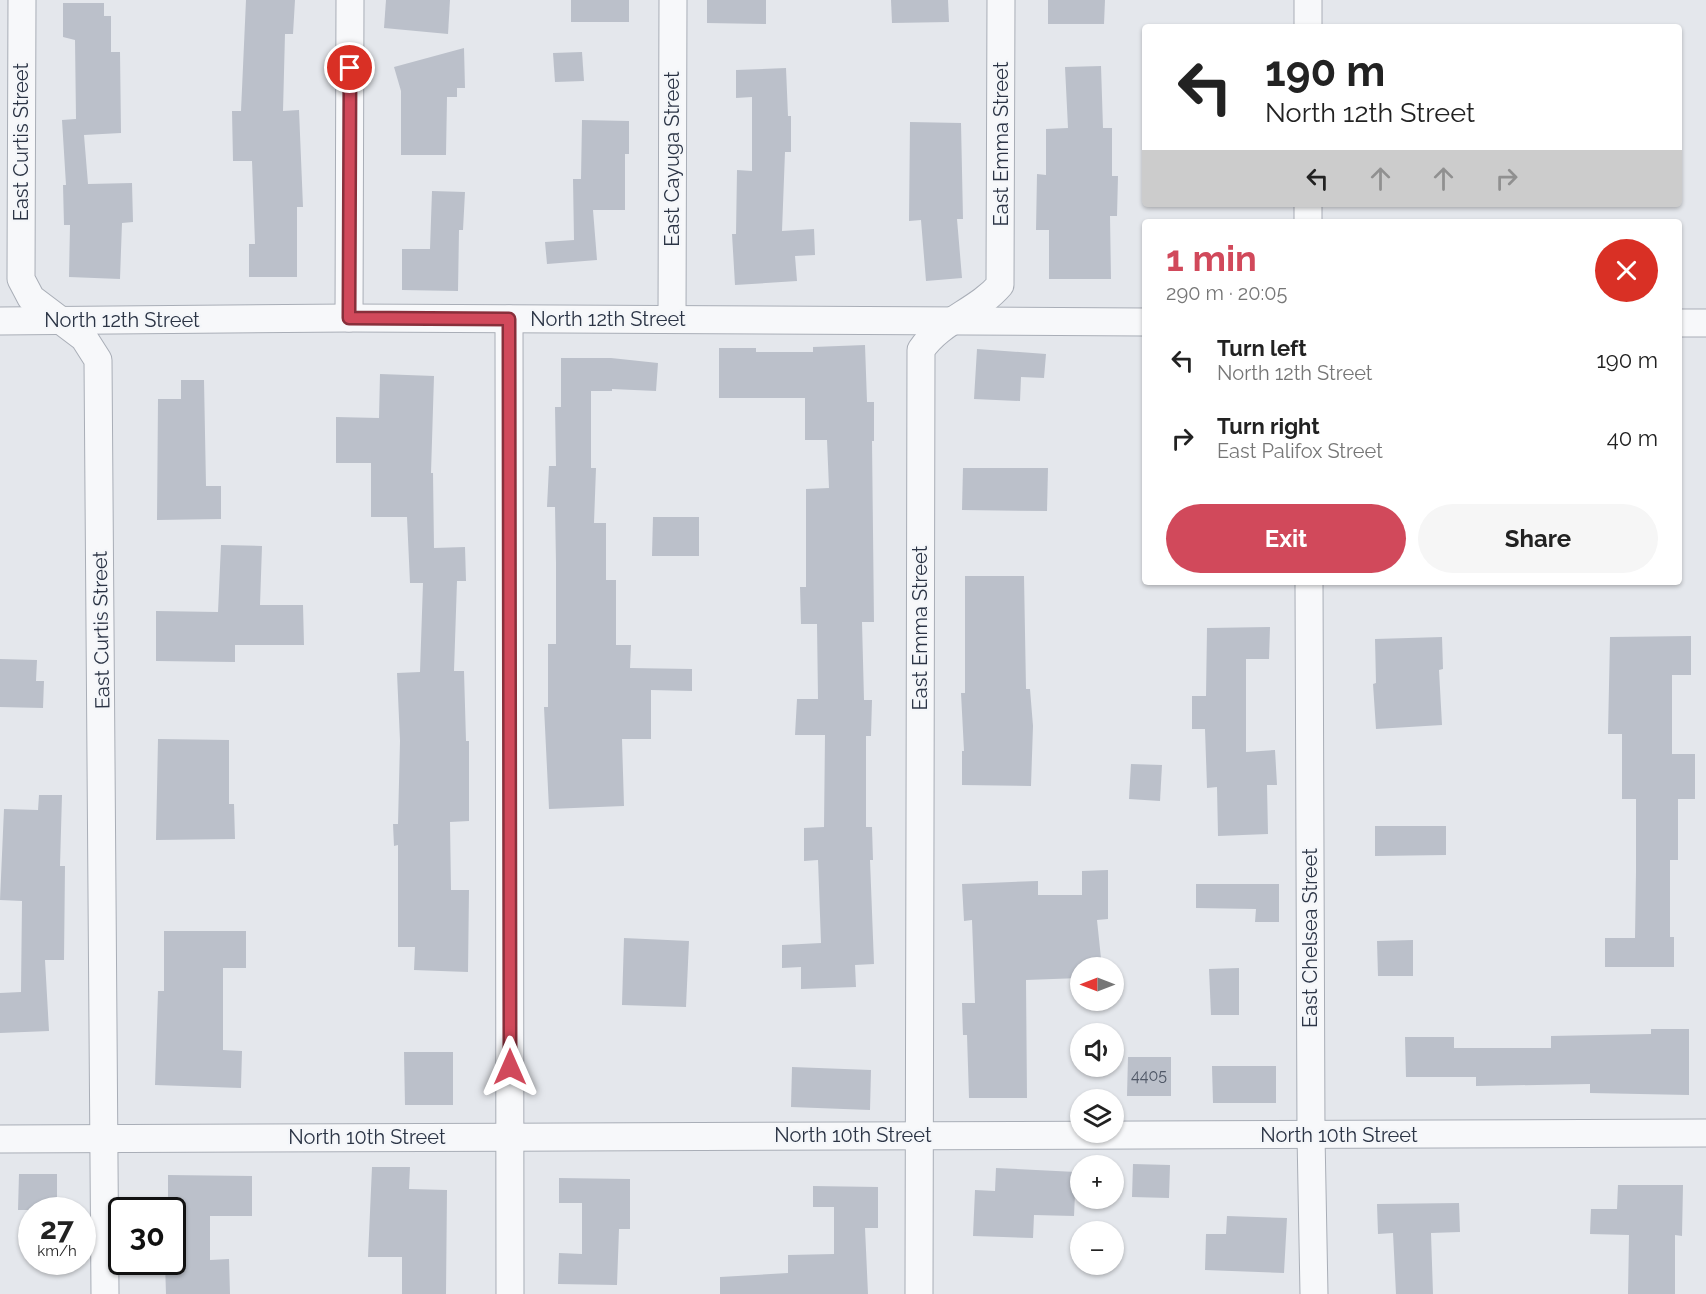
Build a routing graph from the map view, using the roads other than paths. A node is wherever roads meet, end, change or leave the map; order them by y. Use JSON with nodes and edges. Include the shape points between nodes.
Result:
{"nodes":[{"id":1,"x":22,"y":0,"type":"edge"},
{"id":2,"x":350,"y":0,"type":"edge"},
{"id":3,"x":673,"y":0,"type":"edge"},
{"id":4,"x":1001,"y":0,"type":"edge"},
{"id":5,"x":1308,"y":0,"type":"edge"},
{"id":6,"x":1308,"y":24,"type":"edge"},
{"id":7,"x":349,"y":318,"type":"junction"},
{"id":8,"x":672,"y":318,"type":"junction"},
{"id":9,"x":509,"y":319,"type":"junction"},
{"id":10,"x":0,"y":321,"type":"edge"},
{"id":11,"x":65,"y":321,"type":"junction"},
{"id":12,"x":953,"y":321,"type":"junction"},
{"id":13,"x":1142,"y":322,"type":"edge"},
{"id":14,"x":1682,"y":323,"type":"edge"},
{"id":15,"x":1706,"y":323,"type":"edge"},
{"id":16,"x":1309,"y":585,"type":"edge"},
{"id":17,"x":1706,"y":1133,"type":"edge"},
{"id":18,"x":919,"y":1135,"type":"junction"},
{"id":19,"x":1311,"y":1135,"type":"junction"},
{"id":20,"x":105,"y":1137,"type":"junction"},
{"id":21,"x":510,"y":1137,"type":"junction"},
{"id":22,"x":0,"y":1139,"type":"edge"},
{"id":23,"x":105,"y":1294,"type":"edge"},
{"id":24,"x":510,"y":1294,"type":"edge"},
{"id":25,"x":919,"y":1294,"type":"edge"},
{"id":26,"x":1314,"y":1294,"type":"edge"}],
"edges":[{"from":1,"to":11,"type":"street","name":"East Curtis Street","via":[[21,279],[31,298]]},
{"from":2,"to":7,"type":"street"},
{"from":3,"to":8,"type":"street","name":"East Cayuga Street"},
{"from":4,"to":12,"type":"street","name":"East Emma Street","via":[[1000,285],[988,299]]},
{"from":5,"to":6,"type":"street"},
{"from":7,"to":9,"type":"street","name":"North 12th Street"},
{"from":7,"to":11,"type":"street","name":"North 12th Street"},
{"from":8,"to":9,"type":"street","name":"North 12th Street"},
{"from":8,"to":12,"type":"street","name":"North 12th Street"},
{"from":9,"to":21,"type":"street"},
{"from":10,"to":11,"type":"street","name":"North 12th Street"},
{"from":11,"to":20,"type":"street","name":"East Curtis Street","via":[[84,338],[98,360]]},
{"from":12,"to":13,"type":"street","name":"North 12th Street"},
{"from":12,"to":18,"type":"street","name":"East Emma Street","via":[[928,339],[921,350]]},
{"from":14,"to":15,"type":"street"},
{"from":16,"to":19,"type":"street","name":"East Chelsea Street"},
{"from":17,"to":19,"type":"street","name":"North 10th Street"},
{"from":18,"to":19,"type":"street","name":"North 10th Street"},
{"from":18,"to":21,"type":"street","name":"North 10th Street"},
{"from":18,"to":25,"type":"street","name":"East Emma Street"},
{"from":19,"to":26,"type":"street","name":"East Chelsea Street"},
{"from":20,"to":21,"type":"street","name":"North 10th Street"},
{"from":20,"to":22,"type":"street","name":"North 10th Street"},
{"from":20,"to":23,"type":"street","name":"East Curtis Street"},
{"from":21,"to":24,"type":"street"}]}
